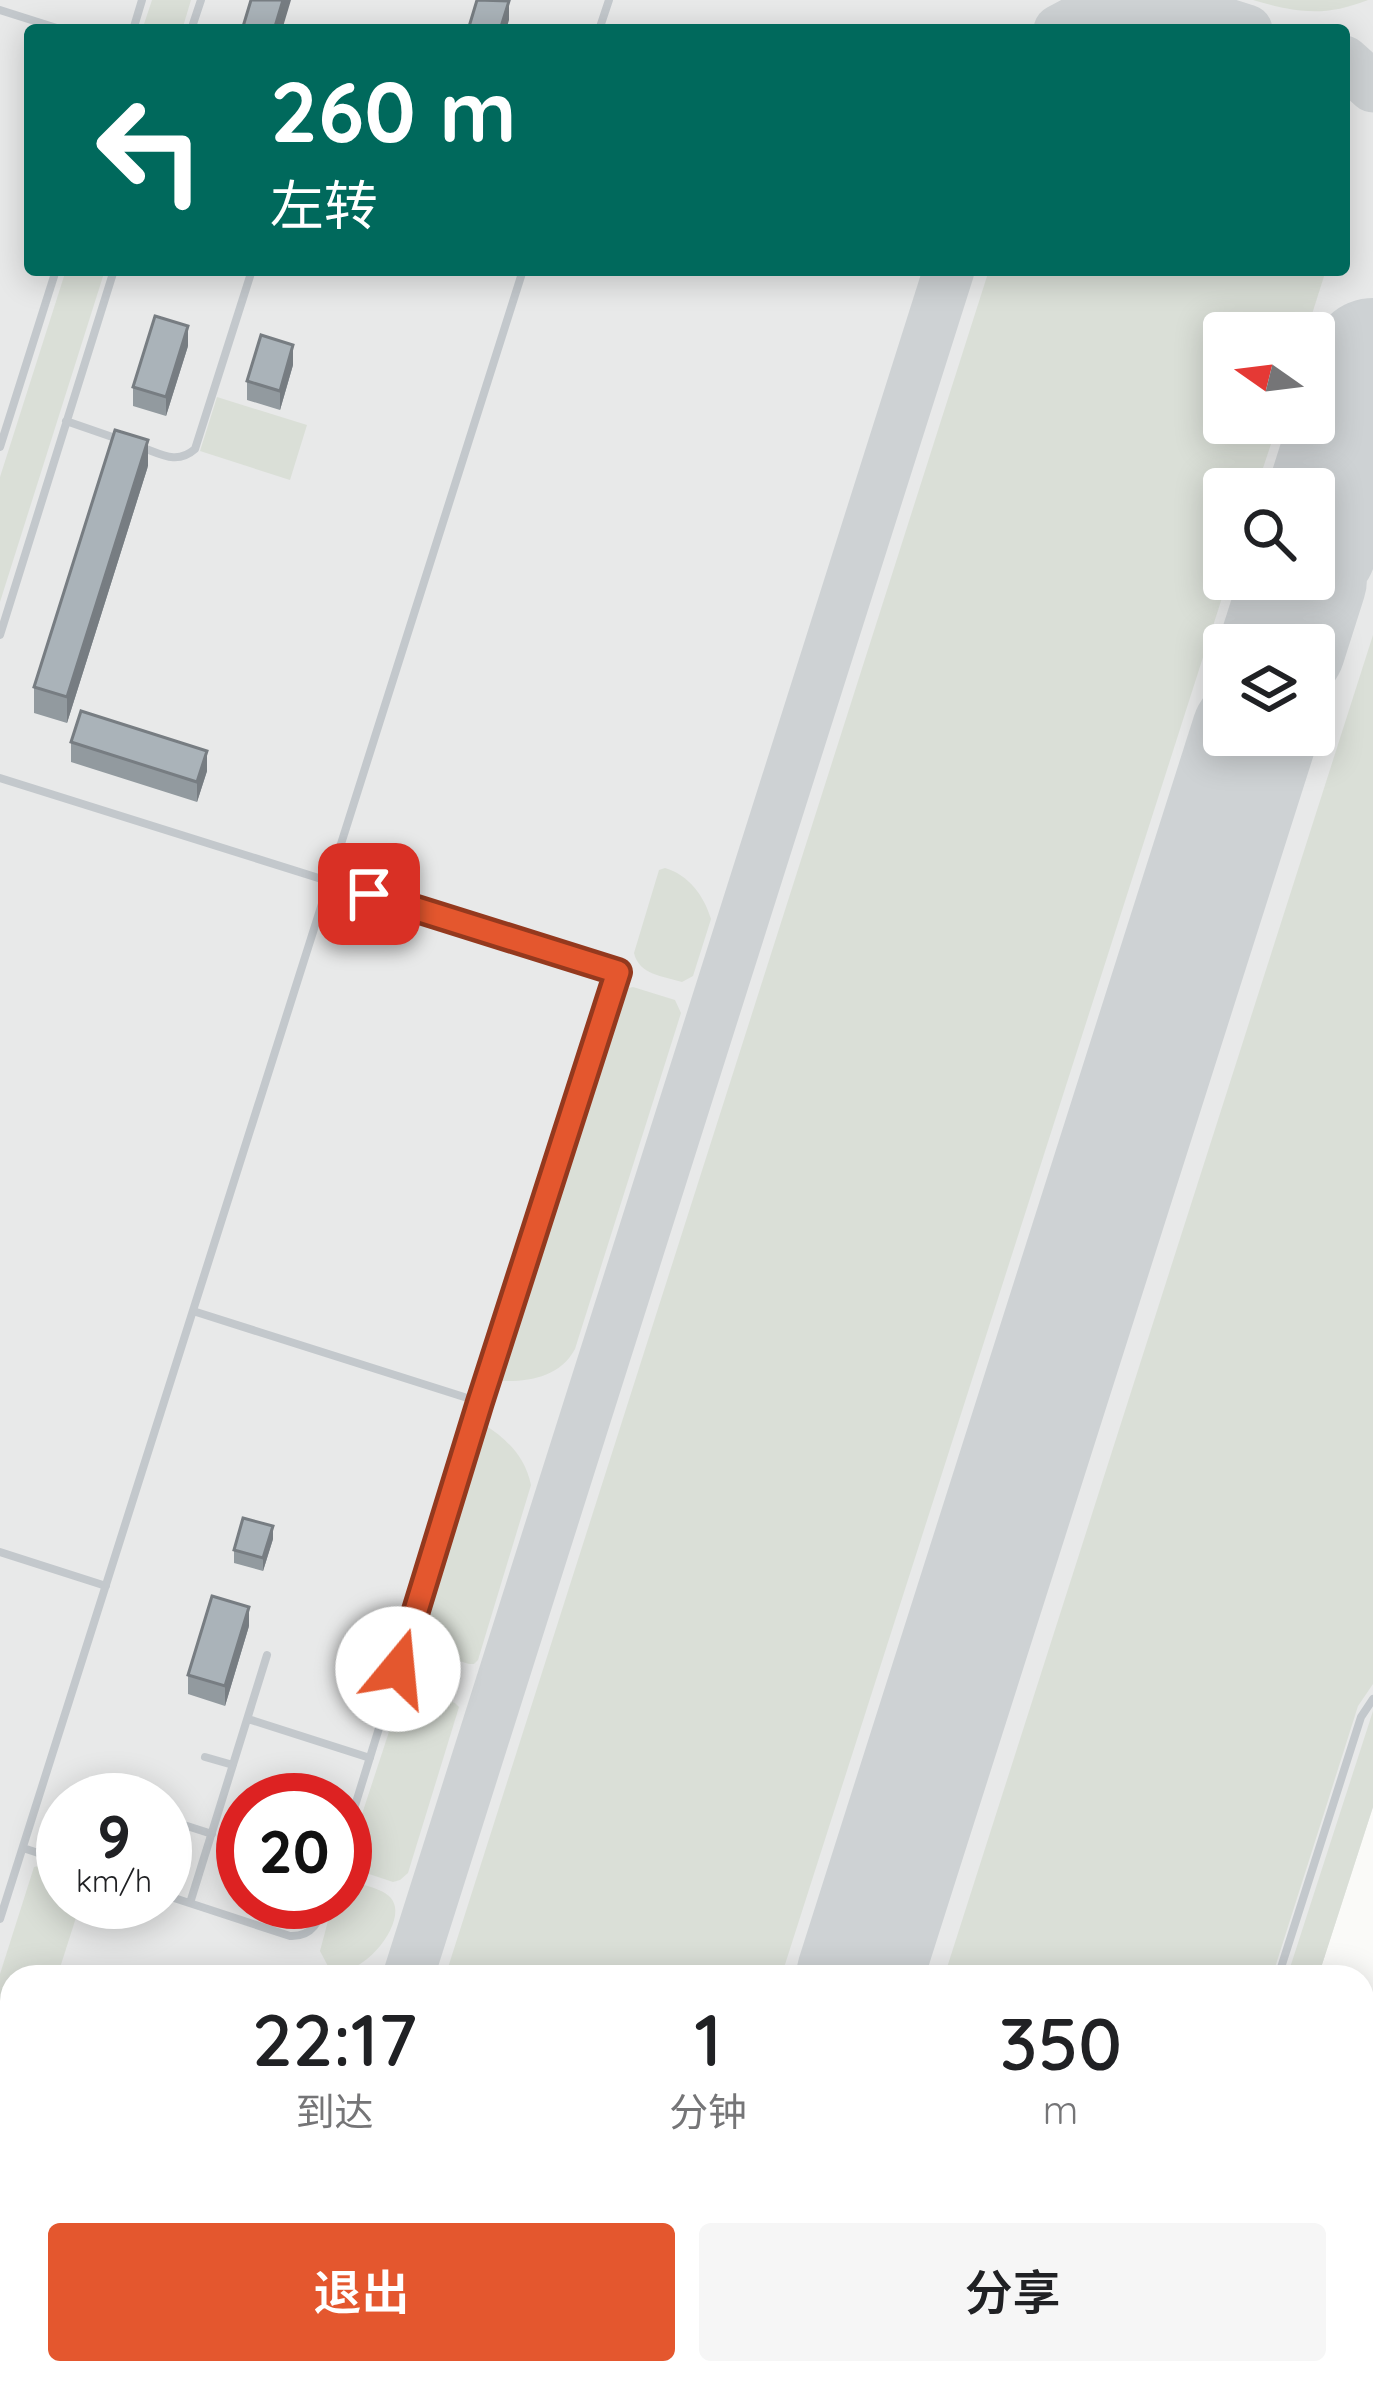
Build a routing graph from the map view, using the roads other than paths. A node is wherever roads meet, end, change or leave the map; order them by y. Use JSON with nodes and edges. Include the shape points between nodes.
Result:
{"nodes":[{"id":1,"x":0,"y":10,"type":"edge"},
{"id":2,"x":44,"y":24,"type":"edge"},
{"id":3,"x":54,"y":276,"type":"edge"},
{"id":4,"x":112,"y":276,"type":"edge"},
{"id":5,"x":250,"y":276,"type":"edge"},
{"id":6,"x":521,"y":276,"type":"edge"},
{"id":7,"x":66,"y":421,"type":"junction"},
{"id":8,"x":0,"y":447,"type":"edge"},
{"id":9,"x":0,"y":635,"type":"edge"},
{"id":10,"x":0,"y":778,"type":"edge"},
{"id":11,"x":328,"y":880,"type":"junction"},
{"id":12,"x":193,"y":1311,"type":"junction"},
{"id":13,"x":480,"y":1402,"type":"junction"},
{"id":14,"x":0,"y":1552,"type":"edge"},
{"id":15,"x":106,"y":1586,"type":"junction"},
{"id":16,"x":267,"y":1655,"type":"dead end"},
{"id":17,"x":1373,"y":1699,"type":"edge"},
{"id":18,"x":248,"y":1719,"type":"junction"},
{"id":19,"x":205,"y":1757,"type":"dead end"},
{"id":20,"x":370,"y":1757,"type":"junction"},
{"id":21,"x":233,"y":1765,"type":"junction"},
{"id":22,"x":365,"y":1773,"type":"edge"},
{"id":23,"x":192,"y":1828,"type":"edge"},
{"id":24,"x":212,"y":1834,"type":"junction"},
{"id":25,"x":22,"y":1848,"type":"junction"},
{"id":26,"x":36,"y":1852,"type":"edge"},
{"id":27,"x":192,"y":1897,"type":"edge"},
{"id":28,"x":0,"y":1919,"type":"edge"},
{"id":29,"x":269,"y":1929,"type":"edge"},
{"id":30,"x":310,"y":1929,"type":"edge"},
{"id":31,"x":1282,"y":1965,"type":"edge"}],
"edges":[{"from":1,"to":2,"type":"lane"},
{"from":3,"to":8,"type":"lane"},
{"from":4,"to":7,"type":"lane"},
{"from":5,"to":7,"type":"lane","via":[[195,449],[185,458]]},
{"from":6,"to":11,"type":"lane"},
{"from":7,"to":9,"type":"lane"},
{"from":10,"to":11,"type":"lane"},
{"from":11,"to":12,"type":"lane"},
{"from":11,"to":13,"type":"lane","via":[[618,972]]},
{"from":12,"to":13,"type":"lane"},
{"from":12,"to":15,"type":"lane"},
{"from":13,"to":20,"type":"lane"},
{"from":14,"to":15,"type":"lane"},
{"from":15,"to":25,"type":"lane"},
{"from":16,"to":18,"type":"lane"},
{"from":17,"to":31,"type":"lane"},
{"from":18,"to":20,"type":"lane"},
{"from":18,"to":21,"type":"lane"},
{"from":19,"to":21,"type":"lane"},
{"from":20,"to":22,"type":"lane"},
{"from":21,"to":24,"type":"lane"},
{"from":23,"to":24,"type":"lane"},
{"from":24,"to":27,"type":"lane"},
{"from":25,"to":26,"type":"lane"},
{"from":25,"to":28,"type":"lane"},
{"from":29,"to":30,"type":"lane","via":[[290,1936]]}]}
